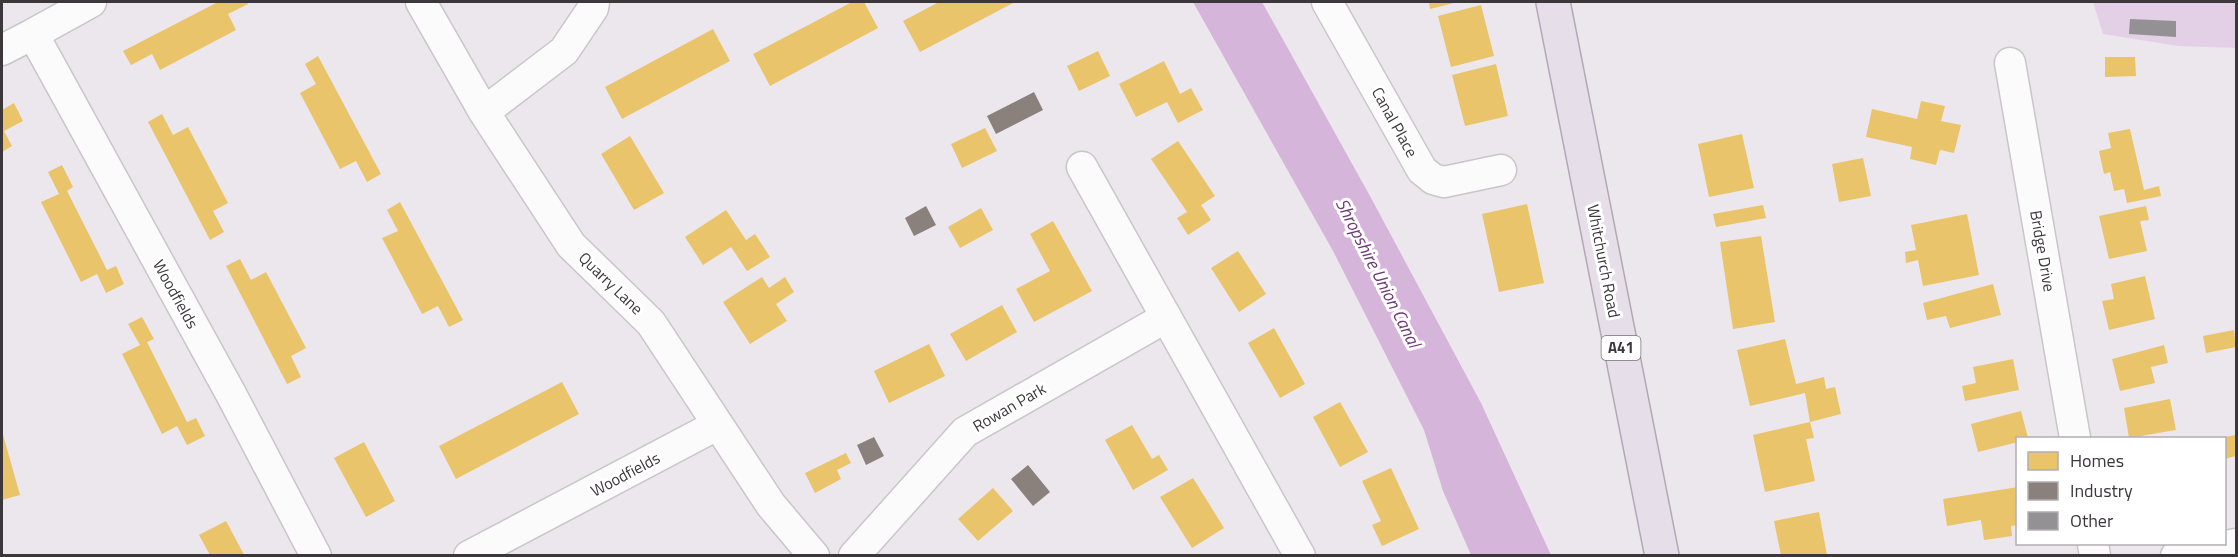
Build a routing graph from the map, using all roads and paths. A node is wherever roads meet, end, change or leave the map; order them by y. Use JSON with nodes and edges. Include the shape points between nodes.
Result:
{"nodes":[{"id":1,"x":91,"y":2,"type":"edge"},
{"id":2,"x":421,"y":2,"type":"edge"},
{"id":3,"x":594,"y":2,"type":"edge"},
{"id":4,"x":1327,"y":2,"type":"edge"},
{"id":5,"x":1553,"y":2,"type":"edge"},
{"id":6,"x":33,"y":34,"type":"junction"},
{"id":7,"x":2,"y":50,"type":"edge"},
{"id":8,"x":2010,"y":63,"type":"dead end"},
{"id":9,"x":484,"y":112,"type":"junction"},
{"id":10,"x":1082,"y":167,"type":"dead end"},
{"id":11,"x":1501,"y":170,"type":"dead end"},
{"id":12,"x":1165,"y":318,"type":"junction"},
{"id":13,"x":717,"y":425,"type":"junction"},
{"id":14,"x":2075,"y":437,"type":"edge"},
{"id":15,"x":2236,"y":544,"type":"edge"},
{"id":16,"x":316,"y":555,"type":"edge"},
{"id":17,"x":469,"y":555,"type":"edge"},
{"id":18,"x":813,"y":555,"type":"edge"},
{"id":19,"x":854,"y":555,"type":"edge"},
{"id":20,"x":1299,"y":555,"type":"edge"},
{"id":21,"x":1662,"y":555,"type":"edge"},
{"id":22,"x":2176,"y":555,"type":"edge"}],
"edges":[{"from":1,"to":6,"type":"street"},
{"from":2,"to":9,"type":"street","name":"Quarry Lane"},
{"from":3,"to":9,"type":"street","via":[[564,51]]},
{"from":4,"to":11,"type":"street","name":"Canal Place","via":[[1428,176],[1444,182]]},
{"from":5,"to":21,"type":"highway","name":"Whitchurch Road","number":"A41"},
{"from":6,"to":7,"type":"street"},
{"from":6,"to":16,"type":"street","name":"Woodfields"},
{"from":8,"to":14,"type":"street","name":"Bridge Drive"},
{"from":9,"to":13,"type":"street","name":"Quarry Lane","via":[[572,244],[651,323]]},
{"from":10,"to":12,"type":"street"},
{"from":12,"to":19,"type":"street","name":"Rowan Park","via":[[965,432]]},
{"from":12,"to":20,"type":"street"},
{"from":13,"to":17,"type":"street","name":"Woodfields"},
{"from":13,"to":18,"type":"street","name":"Quarry Lane","via":[[771,505]]},
{"from":15,"to":22,"type":"street"}]}
